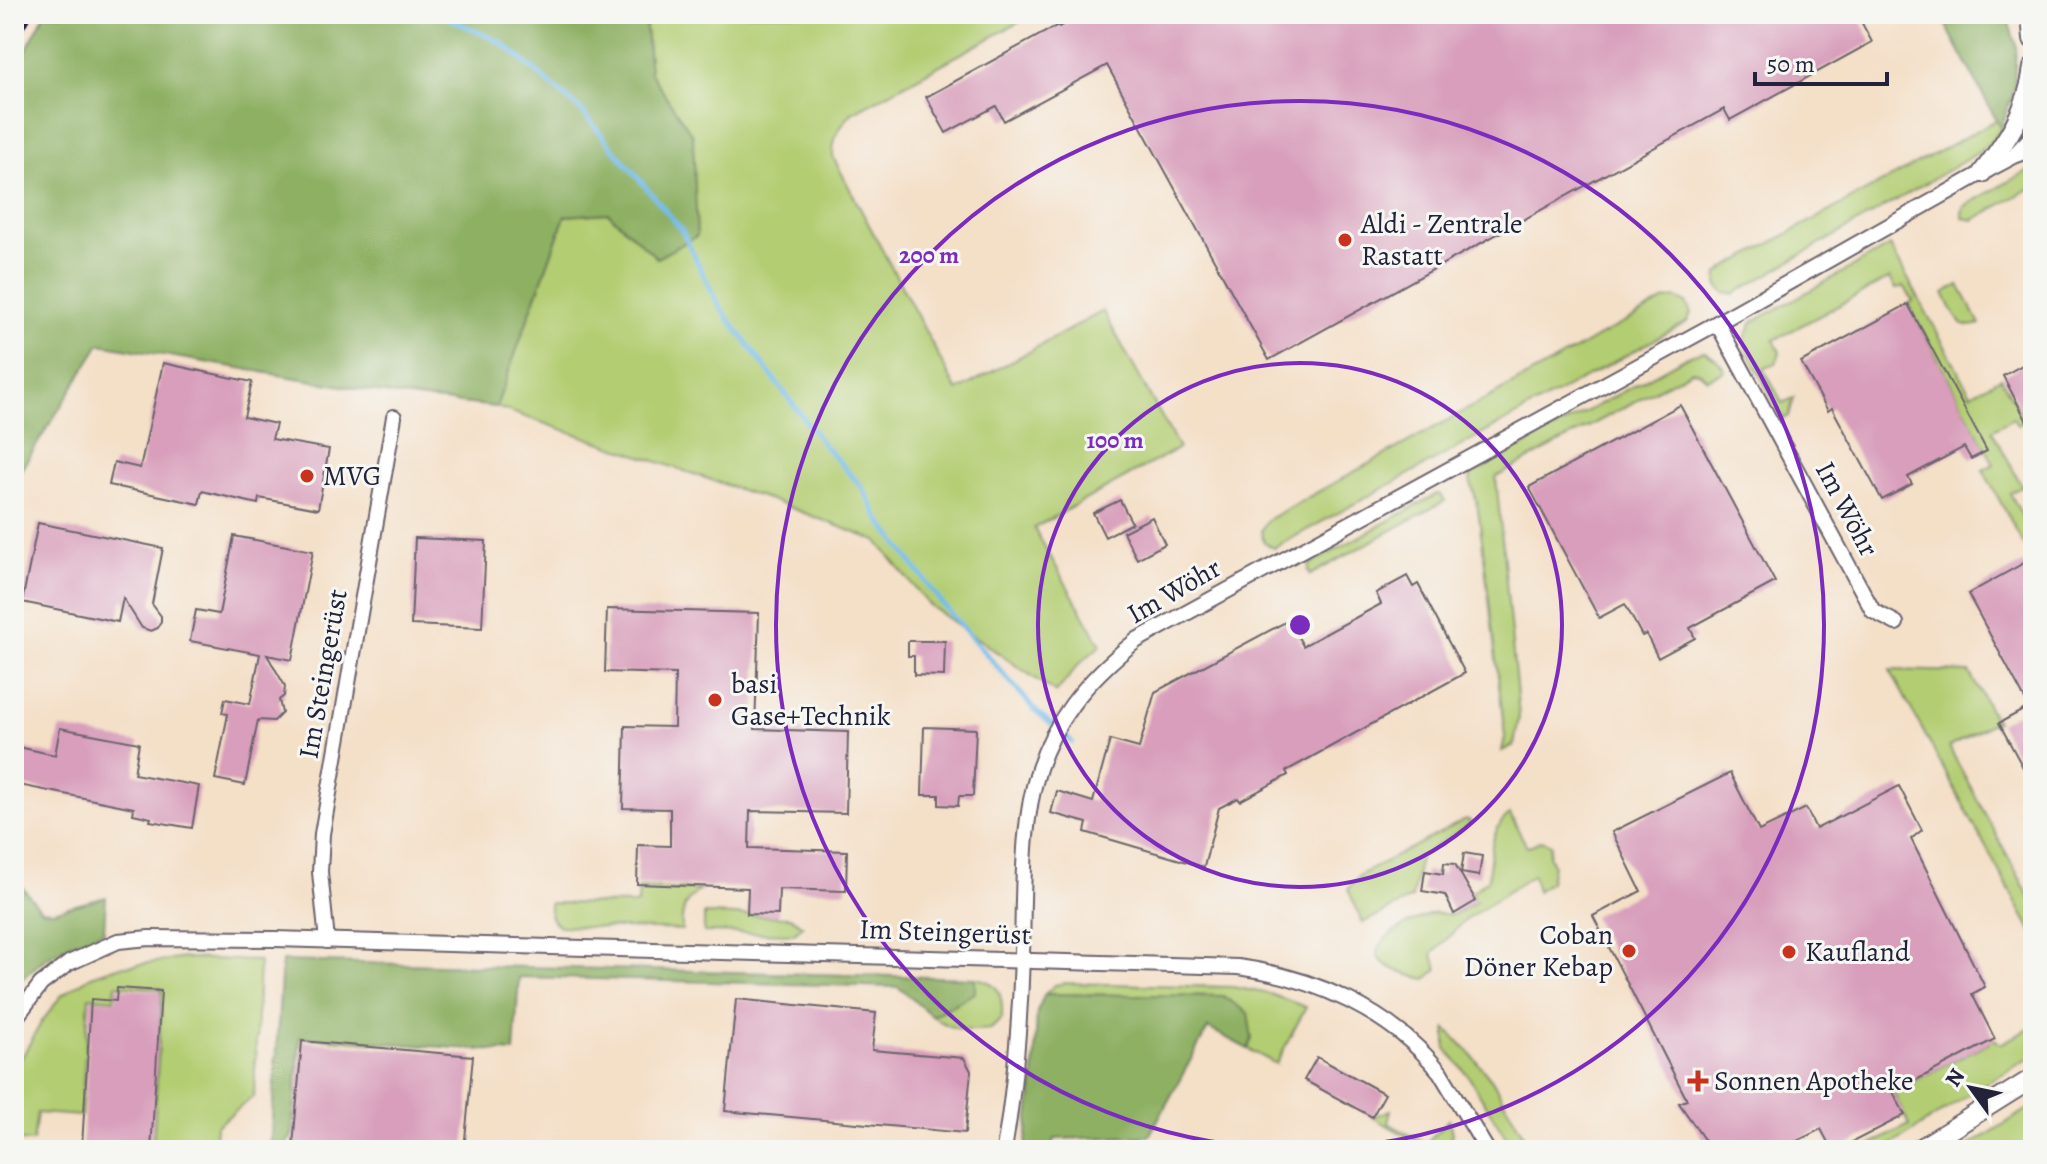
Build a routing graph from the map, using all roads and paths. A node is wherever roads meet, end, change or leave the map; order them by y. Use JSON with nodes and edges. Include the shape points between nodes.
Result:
{"nodes":[{"id":1,"x":2031,"y":14,"type":"edge"},
{"id":2,"x":2033,"y":39,"type":"edge"},
{"id":3,"x":2033,"y":68,"type":"edge"},
{"id":4,"x":2033,"y":135,"type":"edge"},
{"id":5,"x":2033,"y":149,"type":"edge"},
{"id":6,"x":2014,"y":156,"type":"junction"},
{"id":7,"x":1982,"y":173,"type":"junction"},
{"id":8,"x":1717,"y":323,"type":"junction"},
{"id":9,"x":394,"y":417,"type":"dead end"},
{"id":10,"x":1896,"y":623,"type":"dead end"},
{"id":11,"x":327,"y":941,"type":"junction"},
{"id":12,"x":1022,"y":960,"type":"junction"},
{"id":13,"x":14,"y":1020,"type":"edge"},
{"id":14,"x":2033,"y":1078,"type":"edge"},
{"id":15,"x":1004,"y":1150,"type":"edge"},
{"id":16,"x":1487,"y":1150,"type":"edge"},
{"id":17,"x":1918,"y":1150,"type":"edge"}],
"edges":[{"from":1,"to":2,"type":"street"},
{"from":3,"to":7,"type":"street","via":[[2014,128]]},
{"from":4,"to":6,"type":"street","name":"Im Wöhr"},
{"from":5,"to":6,"type":"street","name":"Im Wöhr"},
{"from":6,"to":7,"type":"street","name":"Im Wöhr"},
{"from":7,"to":8,"type":"street","name":"Im Wöhr"},
{"from":8,"to":10,"type":"street","name":"Im Wöhr","via":[[1873,611]]},
{"from":8,"to":12,"type":"street","name":"Im Wöhr","via":[[1137,640],[1112,660],[1060,720],[1035,777],[1023,848]]},
{"from":9,"to":11,"type":"street","name":"Im Steingerüst","via":[[322,834]]},
{"from":11,"to":12,"type":"street","name":"Im Steingerüst"},
{"from":11,"to":13,"type":"street","name":"Im Steingerüst","via":[[118,941],[50,977]]},
{"from":12,"to":15,"type":"street","name":"Im Wöhr"},
{"from":12,"to":16,"type":"street","name":"Im Steingerüst","via":[[1238,967],[1301,980],[1361,1007],[1412,1043],[1449,1085]]},
{"from":14,"to":17,"type":"street"}]}
